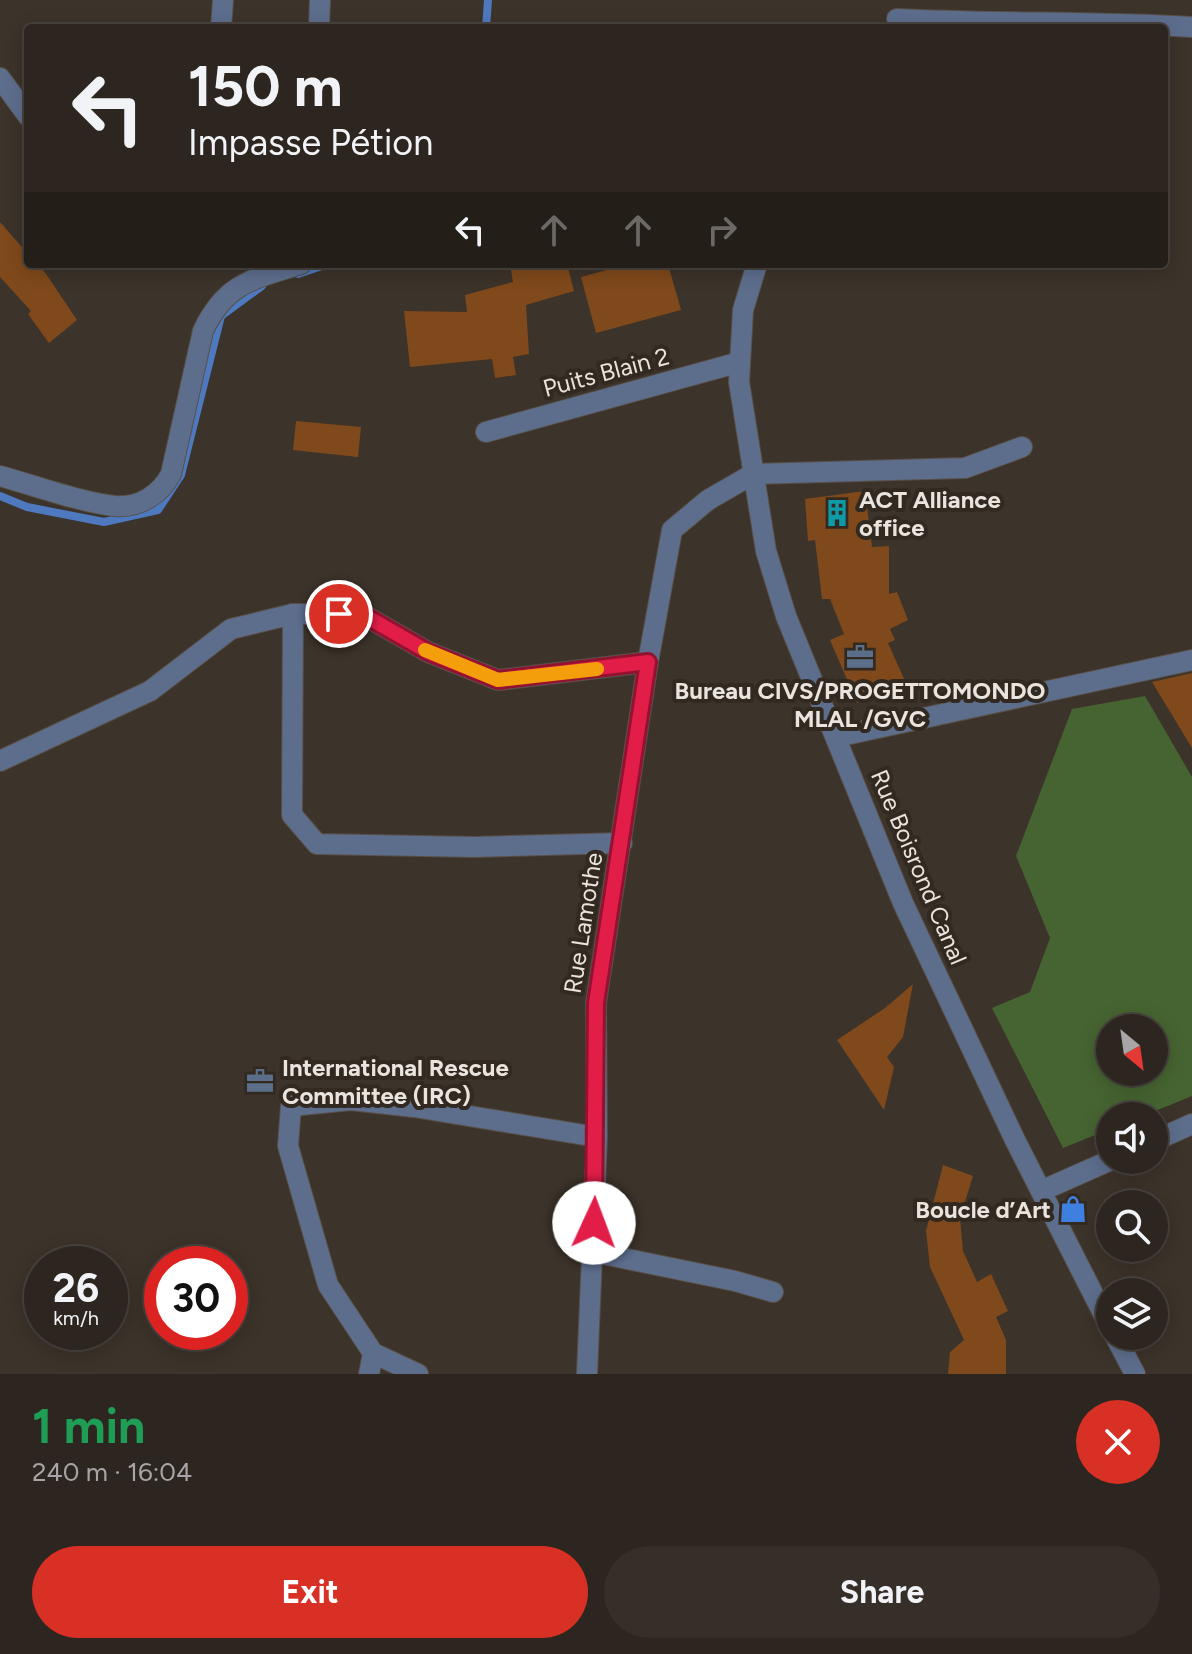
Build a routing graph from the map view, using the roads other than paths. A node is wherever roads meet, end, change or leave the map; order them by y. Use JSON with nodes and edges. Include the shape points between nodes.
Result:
{"nodes":[{"id":1,"x":223,"y":0,"type":"edge"},
{"id":2,"x":320,"y":0,"type":"edge"},
{"id":3,"x":914,"y":0,"type":"edge"},
{"id":4,"x":221,"y":24,"type":"edge"},
{"id":5,"x":319,"y":24,"type":"edge"},
{"id":6,"x":894,"y":24,"type":"edge"},
{"id":7,"x":998,"y":24,"type":"edge"},
{"id":8,"x":998,"y":24,"type":"edge"},
{"id":9,"x":1144,"y":24,"type":"edge"},
{"id":10,"x":1168,"y":26,"type":"edge"},
{"id":11,"x":1192,"y":27,"type":"edge"},
{"id":12,"x":0,"y":78,"type":"edge"},
{"id":13,"x":24,"y":111,"type":"edge"},
{"id":14,"x":289,"y":268,"type":"edge"},
{"id":15,"x":756,"y":268,"type":"edge"},
{"id":16,"x":740,"y":362,"type":"junction"},
{"id":17,"x":486,"y":432,"type":"dead end"},
{"id":18,"x":1022,"y":447,"type":"dead end"},
{"id":19,"x":753,"y":474,"type":"junction"},
{"id":20,"x":0,"y":476,"type":"edge"},
{"id":21,"x":293,"y":614,"type":"junction"},
{"id":22,"x":1192,"y":660,"type":"edge"},
{"id":23,"x":648,"y":662,"type":"junction"},
{"id":24,"x":836,"y":737,"type":"junction"},
{"id":25,"x":0,"y":761,"type":"edge"},
{"id":26,"x":622,"y":843,"type":"junction"},
{"id":27,"x":1192,"y":1124,"type":"edge"},
{"id":28,"x":1168,"y":1135,"type":"edge"},
{"id":29,"x":597,"y":1137,"type":"junction"},
{"id":30,"x":1096,"y":1167,"type":"edge"},
{"id":31,"x":1041,"y":1191,"type":"junction"},
{"id":32,"x":593,"y":1252,"type":"junction"},
{"id":33,"x":773,"y":1292,"type":"dead end"},
{"id":34,"x":1096,"y":1299,"type":"edge"},
{"id":35,"x":1122,"y":1350,"type":"edge"},
{"id":36,"x":373,"y":1353,"type":"junction"},
{"id":37,"x":369,"y":1374,"type":"edge"},
{"id":38,"x":418,"y":1374,"type":"edge"},
{"id":39,"x":587,"y":1374,"type":"edge"},
{"id":40,"x":1135,"y":1374,"type":"edge"}],
"edges":[{"from":1,"to":4,"type":"street"},
{"from":2,"to":5,"type":"street"},
{"from":3,"to":6,"type":"street"},
{"from":6,"to":8,"type":"street"},
{"from":7,"to":9,"type":"street"},
{"from":10,"to":11,"type":"street"},
{"from":12,"to":13,"type":"street"},
{"from":14,"to":20,"type":"street","via":[[243,283],[214,309],[203,331],[171,474],[153,496],[115,506]]},
{"from":15,"to":16,"type":"street","name":"Rue Boisrond Canal","via":[[743,310]]},
{"from":16,"to":17,"type":"street","name":"Puits Blain 2"},
{"from":16,"to":19,"type":"street","name":"Rue Boisrond Canal"},
{"from":18,"to":19,"type":"street","via":[[965,468]]},
{"from":19,"to":23,"type":"street","name":"Rue Lamothe","via":[[708,500],[672,530]]},
{"from":19,"to":24,"type":"street","name":"Rue Boisrond Canal","via":[[786,616]]},
{"from":21,"to":23,"type":"street","via":[[362,614],[428,652],[498,680]]},
{"from":21,"to":25,"type":"street","via":[[231,629],[150,691]]},
{"from":21,"to":26,"type":"street","via":[[292,815],[317,844]]},
{"from":22,"to":24,"type":"street"},
{"from":23,"to":26,"type":"street","name":"Rue Lamothe"},
{"from":24,"to":31,"type":"street","name":"Rue Boisrond Canal","via":[[903,903]]},
{"from":26,"to":29,"type":"street","name":"Rue Lamothe","via":[[596,1003]]},
{"from":27,"to":28,"type":"street"},
{"from":29,"to":32,"type":"street","name":"Rue Lamothe"},
{"from":29,"to":36,"type":"street","via":[[351,1100],[291,1106],[288,1146],[328,1285]]},
{"from":30,"to":31,"type":"street"},
{"from":31,"to":34,"type":"street","name":"Rue Boisrond Canal"},
{"from":32,"to":33,"type":"street"},
{"from":32,"to":39,"type":"street","name":"Rue Lamothe"},
{"from":35,"to":40,"type":"street"},
{"from":36,"to":37,"type":"street"},
{"from":36,"to":38,"type":"street"}]}
